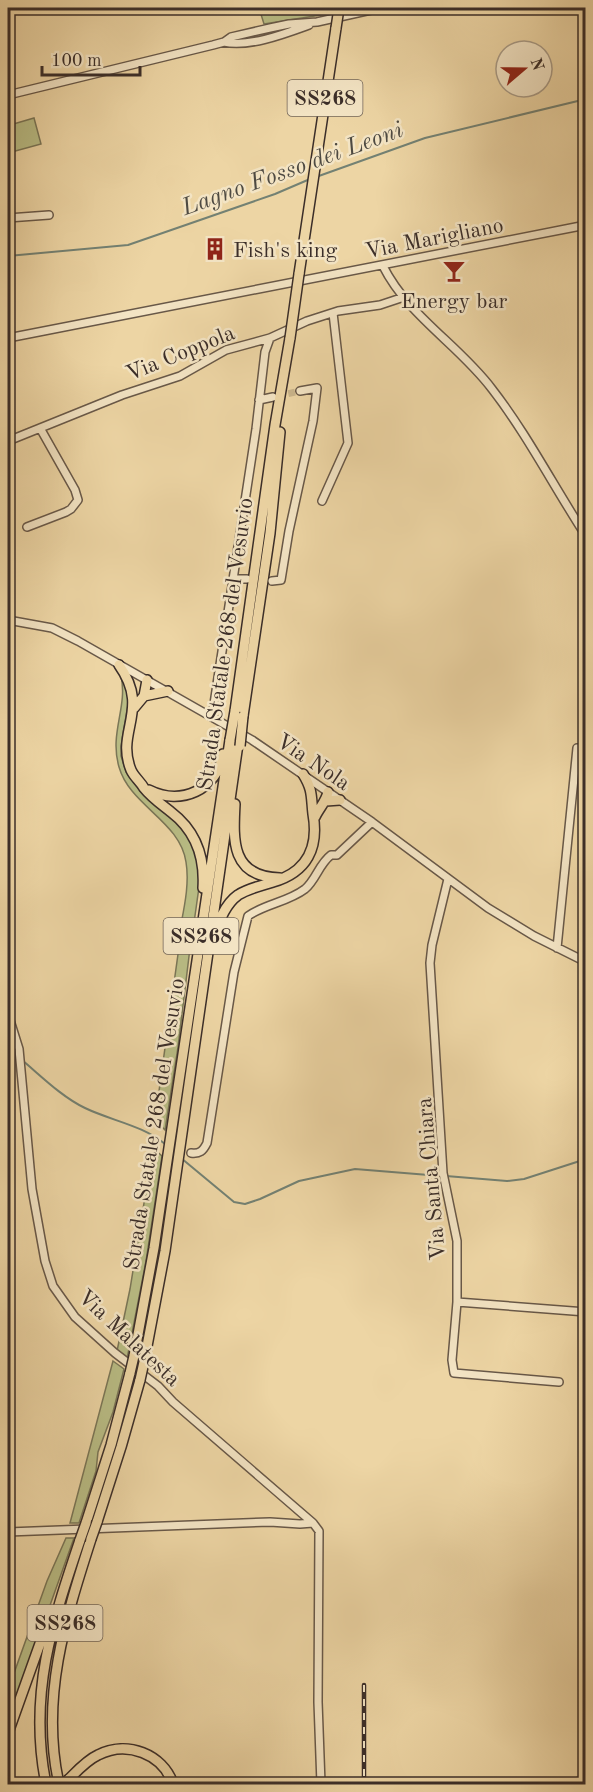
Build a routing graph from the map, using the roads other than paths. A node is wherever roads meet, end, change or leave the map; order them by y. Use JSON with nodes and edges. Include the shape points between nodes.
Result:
{"nodes":[{"id":1,"x":339,"y":8,"type":"edge"},
{"id":2,"x":380,"y":8,"type":"edge"},
{"id":3,"x":8,"y":95,"type":"edge"},
{"id":4,"x":49,"y":214,"type":"dead end"},
{"id":5,"x":8,"y":218,"type":"edge"},
{"id":6,"x":585,"y":225,"type":"edge"},
{"id":7,"x":383,"y":266,"type":"junction"},
{"id":8,"x":404,"y":297,"type":"junction"},
{"id":9,"x":333,"y":313,"type":"junction"},
{"id":10,"x":8,"y":338,"type":"edge"},
{"id":11,"x":270,"y":338,"type":"junction"},
{"id":12,"x":282,"y":389,"type":"junction"},
{"id":13,"x":300,"y":391,"type":"tunnel mouth"},
{"id":14,"x":273,"y":397,"type":"tunnel mouth"},
{"id":15,"x":259,"y":400,"type":"junction"},
{"id":16,"x":40,"y":428,"type":"junction"},
{"id":17,"x":8,"y":441,"type":"edge"},
{"id":18,"x":322,"y":501,"type":"dead end"},
{"id":19,"x":27,"y":527,"type":"dead end"},
{"id":20,"x":585,"y":536,"type":"edge"},
{"id":21,"x":234,"y":579,"type":"junction"},
{"id":22,"x":247,"y":579,"type":"dead end"},
{"id":23,"x":272,"y":581,"type":"dead end"},
{"id":24,"x":8,"y":620,"type":"edge"},
{"id":25,"x":119,"y":664,"type":"junction"},
{"id":26,"x":146,"y":679,"type":"junction"},
{"id":27,"x":133,"y":691,"type":"junction"},
{"id":28,"x":168,"y":691,"type":"junction"},
{"id":29,"x":144,"y":696,"type":"junction"},
{"id":30,"x":134,"y":708,"type":"junction"},
{"id":31,"x":236,"y":712,"type":"junction"},
{"id":32,"x":212,"y":717,"type":"junction"},
{"id":33,"x":233,"y":742,"type":"junction"},
{"id":34,"x":577,"y":748,"type":"dead end"},
{"id":35,"x":303,"y":774,"type":"junction"},
{"id":36,"x":145,"y":788,"type":"junction"},
{"id":37,"x":326,"y":794,"type":"junction"},
{"id":38,"x":312,"y":800,"type":"junction"},
{"id":39,"x":340,"y":800,"type":"joint"},
{"id":40,"x":314,"y":820,"type":"junction"},
{"id":41,"x":372,"y":822,"type":"junction"},
{"id":42,"x":285,"y":878,"type":"junction"},
{"id":43,"x":448,"y":879,"type":"junction"},
{"id":44,"x":175,"y":940,"type":"dead end"},
{"id":45,"x":189,"y":941,"type":"tunnel mouth"},
{"id":46,"x":239,"y":945,"type":"junction"},
{"id":47,"x":222,"y":946,"type":"tunnel mouth"},
{"id":48,"x":557,"y":948,"type":"junction"},
{"id":49,"x":199,"y":950,"type":"junction"},
{"id":50,"x":585,"y":962,"type":"edge"},
{"id":51,"x":8,"y":1014,"type":"edge"},
{"id":52,"x":196,"y":1026,"type":"junction"},
{"id":53,"x":176,"y":1134,"type":"junction"},
{"id":54,"x":191,"y":1153,"type":"dead end"},
{"id":55,"x":172,"y":1163,"type":"junction"},
{"id":56,"x":457,"y":1302,"type":"junction"},
{"id":57,"x":585,"y":1312,"type":"edge"},
{"id":58,"x":559,"y":1382,"type":"dead end"},
{"id":59,"x":313,"y":1523,"type":"junction"},
{"id":60,"x":8,"y":1532,"type":"edge"},
{"id":61,"x":64,"y":1586,"type":"junction"},
{"id":62,"x":8,"y":1733,"type":"edge"},
{"id":63,"x":585,"y":1776,"type":"edge"},
{"id":64,"x":64,"y":1783,"type":"edge"},
{"id":65,"x":46,"y":1785,"type":"edge"},
{"id":66,"x":173,"y":1785,"type":"edge"},
{"id":67,"x":321,"y":1785,"type":"edge"},
{"id":68,"x":568,"y":1785,"type":"edge"}],
"edges":[{"from":1,"to":12,"type":"highway","name":"Strada Statale 268 del Vesuvio","number":"SS268","bridge":true},
{"from":2,"to":3,"type":"street","via":[[231,37],[224,42]]},
{"from":4,"to":5,"type":"street"},
{"from":6,"to":7,"type":"street","name":"Via Marigliano"},
{"from":7,"to":8,"type":"street"},
{"from":7,"to":10,"type":"street","name":"Via Marigliano"},
{"from":8,"to":9,"type":"street","name":"Via Coppola"},
{"from":8,"to":20,"type":"street","via":[[492,387]]},
{"from":9,"to":11,"type":"street","name":"Via Coppola"},
{"from":9,"to":18,"type":"street","via":[[348,443]]},
{"from":11,"to":15,"type":"street"},
{"from":11,"to":16,"type":"street","name":"Via Coppola","via":[[226,350],[180,376]]},
{"from":12,"to":31,"type":"highway","name":"Strada Statale 268 del Vesuvio","number":"SS268"},
{"from":12,"to":31,"type":"highway","name":"Strada Statale 268 del Vesuvio","number":"SS268","via":[[270,533]]},
{"from":13,"to":23,"type":"street","via":[[317,388],[281,580]]},
{"from":14,"to":15,"type":"street"},
{"from":15,"to":21,"type":"street"},
{"from":16,"to":17,"type":"street","name":"Via Coppola"},
{"from":16,"to":19,"type":"street","via":[[78,500],[66,512]]},
{"from":21,"to":22,"type":"street"},
{"from":21,"to":32,"type":"street"},
{"from":24,"to":25,"type":"street","name":"Via Nola","via":[[52,628]]},
{"from":25,"to":26,"type":"street","name":"Via Nola"},
{"from":25,"to":27,"type":"highway","number":"SS268"},
{"from":26,"to":27,"type":"highway"},
{"from":26,"to":28,"type":"street","name":"Via Nola"},
{"from":26,"to":29,"type":"highway","number":"SS268"},
{"from":27,"to":30,"type":"highway","number":"SS268"},
{"from":28,"to":29,"type":"highway"},
{"from":28,"to":32,"type":"street","name":"Via Nola"},
{"from":29,"to":30,"type":"highway","number":"SS268"},
{"from":30,"to":36,"type":"highway","number":"SS268","via":[[127,760]]},
{"from":31,"to":33,"type":"highway","name":"Strada Statale 268 del Vesuvio","number":"SS268","bridge":true},
{"from":32,"to":35,"type":"street","name":"Via Nola"},
{"from":33,"to":36,"type":"highway","number":"SS268","via":[[218,771],[198,792],[165,796]]},
{"from":33,"to":42,"type":"highway","number":"SS268","via":[[236,852],[252,872]]},
{"from":33,"to":49,"type":"highway","name":"Strada Statale 268 del Vesuvio","number":"SS268"},
{"from":33,"to":52,"type":"highway","name":"Strada Statale 268 del Vesuvio","number":"SS268"},
{"from":34,"to":48,"type":"street"},
{"from":35,"to":37,"type":"street","name":"Via Nola"},
{"from":35,"to":38,"type":"highway","number":"SS268"},
{"from":36,"to":49,"type":"highway","number":"SS268","via":[[147,794],[183,822],[200,851],[204,867]]},
{"from":37,"to":38,"type":"highway"},
{"from":37,"to":39,"type":"highway"},
{"from":37,"to":40,"type":"highway","number":"SS268"},
{"from":38,"to":40,"type":"highway","number":"SS268"},
{"from":39,"to":41,"type":"street","name":"Via Nola"},
{"from":40,"to":42,"type":"highway","number":"SS268","via":[[309,856],[301,868]]},
{"from":41,"to":43,"type":"street","name":"Via Nola"},
{"from":41,"to":46,"type":"street","via":[[337,855],[326,859],[308,887],[248,916]]},
{"from":42,"to":52,"type":"highway","number":"SS268","via":[[249,890],[228,905],[215,936]]},
{"from":43,"to":48,"type":"street","name":"Via Nola","via":[[488,908]]},
{"from":43,"to":56,"type":"street","name":"Via Santa Chiara","via":[[430,963],[443,1173],[457,1241]]},
{"from":44,"to":45,"type":"street"},
{"from":46,"to":47,"type":"street"},
{"from":46,"to":54,"type":"street","via":[[207,1143],[198,1154]]},
{"from":48,"to":50,"type":"street","name":"Via Nola"},
{"from":49,"to":53,"type":"highway","name":"Strada Statale 268 del Vesuvio","number":"SS268"},
{"from":51,"to":59,"type":"street","name":"Via Malatesta","via":[[22,1067],[32,1189],[53,1286],[83,1324]]},
{"from":52,"to":53,"type":"highway","name":"Strada Statale 268 del Vesuvio","number":"SS268"},
{"from":53,"to":55,"type":"highway","name":"Strada Statale 268 del Vesuvio","number":"SS268"},
{"from":55,"to":61,"type":"highway","name":"Strada Statale 268 del Vesuvio","number":"SS268","bridge":true,"via":[[130,1373],[111,1445]]},
{"from":55,"to":64,"type":"highway","name":"Strada Statale 268 del Vesuvio","number":"SS268","bridge":true,"via":[[165,1251],[140,1380],[61,1641],[53,1686],[52,1710]]},
{"from":56,"to":57,"type":"street"},
{"from":56,"to":58,"type":"street","name":"Via Santa Chiara","via":[[454,1373]]},
{"from":59,"to":60,"type":"street"},
{"from":59,"to":67,"type":"street","via":[[319,1531]]},
{"from":61,"to":62,"type":"highway"},
{"from":61,"to":65,"type":"highway","name":"Strada Statale 268 del Vesuvio","number":"SS268","via":[[41,1684],[40,1736]]},
{"from":63,"to":68,"type":"street"},
{"from":64,"to":66,"type":"highway","via":[[88,1761],[123,1749],[156,1760]]}]}
